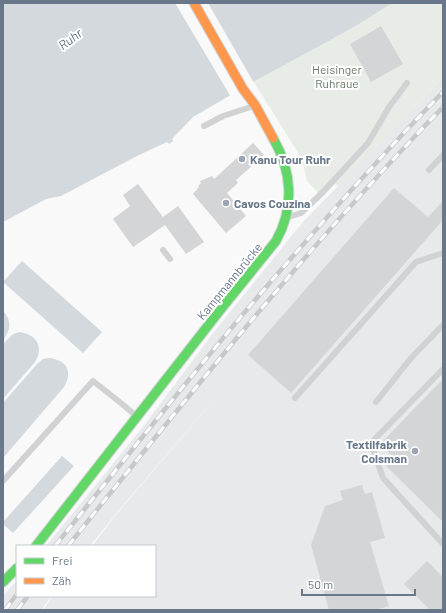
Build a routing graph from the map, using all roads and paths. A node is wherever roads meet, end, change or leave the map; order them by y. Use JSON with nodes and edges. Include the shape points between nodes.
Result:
{"nodes":[{"id":1,"x":194,"y":3,"type":"edge"},
{"id":2,"x":407,"y":83,"type":"dead end"},
{"id":3,"x":255,"y":106,"type":"junction"},
{"id":4,"x":204,"y":126,"type":"dead end"},
{"id":5,"x":443,"y":155,"type":"edge"},
{"id":6,"x":429,"y":170,"type":"dead end"},
{"id":7,"x":285,"y":218,"type":"junction"},
{"id":8,"x":163,"y":250,"type":"dead end"},
{"id":9,"x":443,"y":253,"type":"edge"},
{"id":10,"x":170,"y":259,"type":"dead end"},
{"id":11,"x":443,"y":325,"type":"edge"},
{"id":12,"x":443,"y":369,"type":"edge"},
{"id":13,"x":294,"y":398,"type":"dead end"},
{"id":14,"x":376,"y":402,"type":"dead end"},
{"id":15,"x":137,"y":417,"type":"junction"},
{"id":16,"x":3,"y":481,"type":"edge"},
{"id":17,"x":443,"y":544,"type":"edge"},
{"id":18,"x":37,"y":545,"type":"edge"},
{"id":19,"x":16,"y":569,"type":"edge"},
{"id":20,"x":3,"y":582,"type":"edge"}],
"edges":[{"from":1,"to":3,"type":"street","name":"Kampmannbrücke"},
{"from":2,"to":7,"type":"lane","via":[[389,107],[368,144],[301,213]]},
{"from":3,"to":4,"type":"lane","via":[[223,116]]},
{"from":3,"to":7,"type":"street","name":"Kampmannbrücke","via":[[278,146],[285,164],[290,192]]},
{"from":5,"to":6,"type":"lane"},
{"from":7,"to":15,"type":"street","name":"Kampmannbrücke","via":[[281,232],[268,252]]},
{"from":8,"to":10,"type":"lane"},
{"from":9,"to":13,"type":"lane","via":[[416,262]]},
{"from":11,"to":14,"type":"lane","via":[[411,358]]},
{"from":12,"to":17,"type":"lane","via":[[371,443],[383,478]]},
{"from":15,"to":16,"type":"lane","via":[[92,381]]},
{"from":15,"to":18,"type":"street","name":"Kampmannbrücke"},
{"from":19,"to":20,"type":"street"}]}
